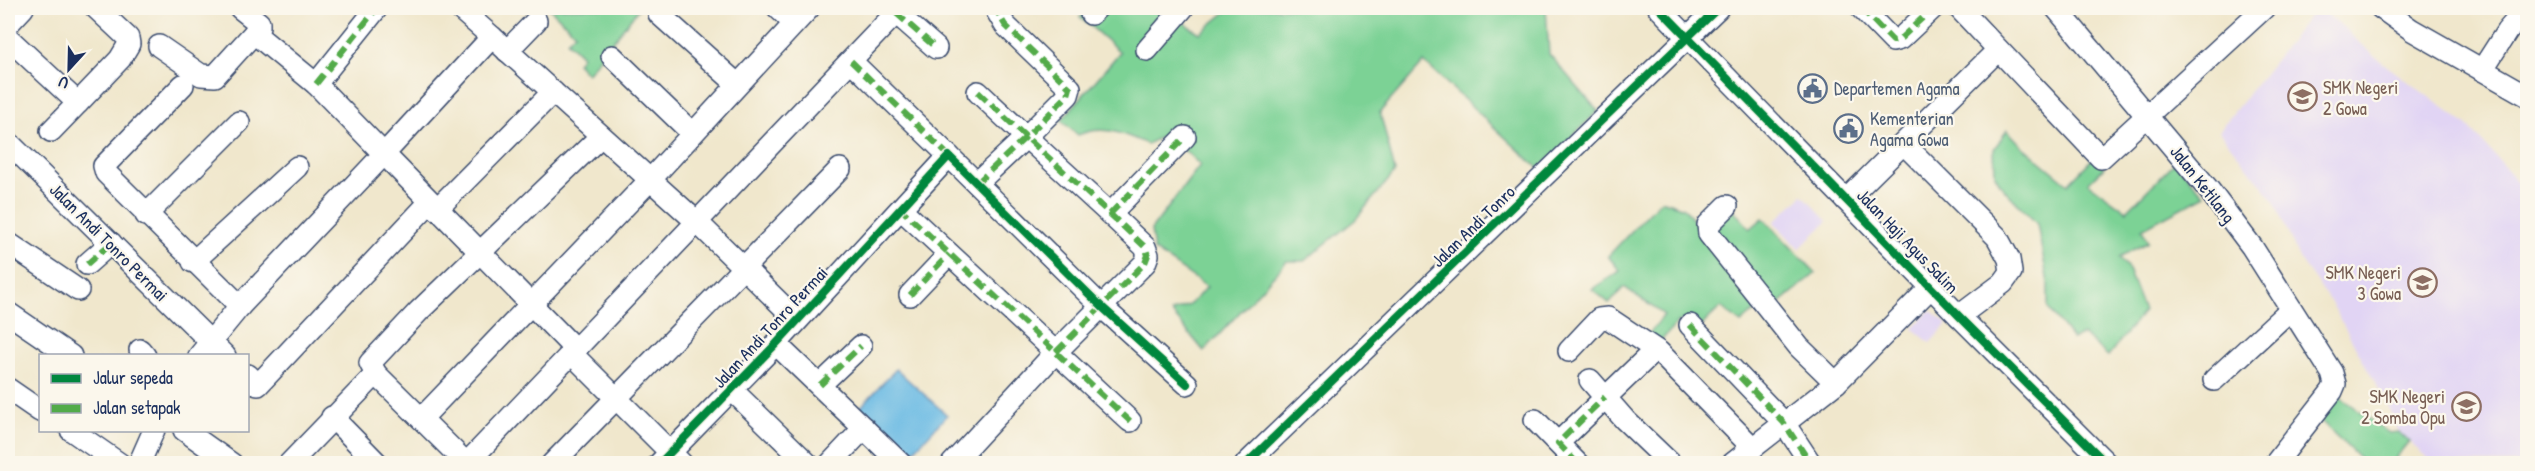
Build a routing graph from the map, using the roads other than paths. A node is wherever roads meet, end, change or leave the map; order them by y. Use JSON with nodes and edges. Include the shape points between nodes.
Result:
{"nodes":[{"id":1,"x":23,"y":8,"type":"edge"},
{"id":2,"x":96,"y":8,"type":"edge"},
{"id":3,"x":240,"y":8,"type":"edge"},
{"id":4,"x":377,"y":8,"type":"edge"},
{"id":5,"x":459,"y":8,"type":"edge"},
{"id":6,"x":778,"y":8,"type":"edge"},
{"id":7,"x":809,"y":8,"type":"edge"},
{"id":8,"x":995,"y":8,"type":"edge"},
{"id":9,"x":1183,"y":8,"type":"edge"},
{"id":10,"x":1659,"y":8,"type":"edge"},
{"id":11,"x":1718,"y":8,"type":"edge"},
{"id":12,"x":1861,"y":8,"type":"edge"},
{"id":13,"x":1933,"y":8,"type":"edge"},
{"id":14,"x":1959,"y":8,"type":"edge"},
{"id":15,"x":2056,"y":8,"type":"edge"},
{"id":16,"x":2264,"y":8,"type":"edge"},
{"id":17,"x":2527,"y":8,"type":"edge"},
{"id":18,"x":893,"y":10,"type":"edge"},
{"id":19,"x":2392,"y":11,"type":"edge"},
{"id":20,"x":659,"y":14,"type":"dead end"},
{"id":21,"x":536,"y":21,"type":"dead end"},
{"id":22,"x":794,"y":23,"type":"junction"},
{"id":23,"x":8,"y":24,"type":"edge"},
{"id":24,"x":254,"y":33,"type":"junction"},
{"id":25,"x":8,"y":38,"type":"edge"},
{"id":26,"x":1689,"y":38,"type":"junction"},
{"id":27,"x":500,"y":44,"type":"junction"},
{"id":28,"x":159,"y":46,"type":"dead end"},
{"id":29,"x":936,"y":48,"type":"dead end"},
{"id":30,"x":1147,"y":50,"type":"dead end"},
{"id":31,"x":1998,"y":50,"type":"junction"},
{"id":32,"x":612,"y":56,"type":"dead end"},
{"id":33,"x":851,"y":61,"type":"junction"},
{"id":34,"x":2482,"y":70,"type":"junction"},
{"id":35,"x":315,"y":84,"type":"junction"},
{"id":36,"x":737,"y":84,"type":"junction"},
{"id":37,"x":183,"y":85,"type":"dead end"},
{"id":38,"x":553,"y":92,"type":"junction"},
{"id":39,"x":978,"y":92,"type":"dead end"},
{"id":40,"x":2528,"y":96,"type":"edge"},
{"id":41,"x":78,"y":103,"type":"junction"},
{"id":42,"x":2148,"y":116,"type":"junction"},
{"id":43,"x":239,"y":122,"type":"dead end"},
{"id":44,"x":51,"y":131,"type":"dead end"},
{"id":45,"x":692,"y":133,"type":"junction"},
{"id":46,"x":601,"y":136,"type":"junction"},
{"id":47,"x":1026,"y":137,"type":"junction"},
{"id":48,"x":1185,"y":137,"type":"dead end"},
{"id":49,"x":8,"y":142,"type":"edge"},
{"id":50,"x":1905,"y":145,"type":"junction"},
{"id":51,"x":384,"y":154,"type":"junction"},
{"id":52,"x":949,"y":156,"type":"junction"},
{"id":53,"x":840,"y":169,"type":"dead end"},
{"id":54,"x":290,"y":175,"type":"dead end"},
{"id":55,"x":650,"y":180,"type":"junction"},
{"id":56,"x":976,"y":183,"type":"junction"},
{"id":57,"x":1846,"y":200,"type":"junction"},
{"id":58,"x":433,"y":206,"type":"junction"},
{"id":59,"x":1727,"y":206,"type":"dead end"},
{"id":60,"x":902,"y":210,"type":"junction"},
{"id":61,"x":1110,"y":214,"type":"junction"},
{"id":62,"x":146,"y":215,"type":"junction"},
{"id":63,"x":697,"y":222,"type":"junction"},
{"id":64,"x":8,"y":243,"type":"edge"},
{"id":65,"x":111,"y":243,"type":"junction"},
{"id":66,"x":481,"y":254,"type":"junction"},
{"id":67,"x":949,"y":254,"type":"junction"},
{"id":68,"x":193,"y":262,"type":"junction"},
{"id":69,"x":87,"y":264,"type":"dead end"},
{"id":70,"x":744,"y":268,"type":"junction"},
{"id":71,"x":1932,"y":286,"type":"junction"},
{"id":72,"x":78,"y":290,"type":"dead end"},
{"id":73,"x":910,"y":295,"type":"dead end"},
{"id":74,"x":531,"y":303,"type":"junction"},
{"id":75,"x":240,"y":306,"type":"junction"},
{"id":76,"x":1102,"y":308,"type":"junction"},
{"id":77,"x":2291,"y":309,"type":"junction"},
{"id":78,"x":8,"y":313,"type":"edge"},
{"id":79,"x":1959,"y":316,"type":"junction"},
{"id":80,"x":797,"y":320,"type":"junction"},
{"id":81,"x":1690,"y":325,"type":"dead end"},
{"id":82,"x":776,"y":344,"type":"junction"},
{"id":83,"x":861,"y":346,"type":"dead end"},
{"id":84,"x":573,"y":348,"type":"junction"},
{"id":85,"x":1655,"y":350,"type":"junction"},
{"id":86,"x":211,"y":351,"type":"edge"},
{"id":87,"x":1569,"y":351,"type":"dead end"},
{"id":88,"x":1056,"y":352,"type":"junction"},
{"id":89,"x":68,"y":354,"type":"edge"},
{"id":90,"x":376,"y":374,"type":"junction"},
{"id":91,"x":1590,"y":380,"type":"dead end"},
{"id":92,"x":2214,"y":380,"type":"dead end"},
{"id":93,"x":1836,"y":383,"type":"junction"},
{"id":94,"x":1187,"y":384,"type":"dead end"},
{"id":95,"x":820,"y":385,"type":"junction"},
{"id":96,"x":251,"y":386,"type":"edge"},
{"id":97,"x":8,"y":389,"type":"edge"},
{"id":98,"x":732,"y":390,"type":"junction"},
{"id":99,"x":620,"y":394,"type":"junction"},
{"id":100,"x":1605,"y":397,"type":"junction"},
{"id":101,"x":39,"y":410,"type":"edge"},
{"id":102,"x":332,"y":417,"type":"junction"},
{"id":103,"x":422,"y":418,"type":"junction"},
{"id":104,"x":1535,"y":420,"type":"dead end"},
{"id":105,"x":1130,"y":421,"type":"dead end"},
{"id":106,"x":1784,"y":423,"type":"junction"},
{"id":107,"x":864,"y":429,"type":"junction"},
{"id":108,"x":73,"y":432,"type":"edge"},
{"id":109,"x":153,"y":432,"type":"edge"},
{"id":110,"x":187,"y":432,"type":"edge"},
{"id":111,"x":1558,"y":443,"type":"junction"},
{"id":112,"x":1753,"y":448,"type":"junction"},
{"id":113,"x":673,"y":456,"type":"edge"},
{"id":114,"x":467,"y":463,"type":"edge"},
{"id":115,"x":120,"y":464,"type":"edge"},
{"id":116,"x":139,"y":464,"type":"edge"},
{"id":117,"x":232,"y":464,"type":"edge"},
{"id":118,"x":289,"y":464,"type":"edge"},
{"id":119,"x":378,"y":464,"type":"edge"},
{"id":120,"x":552,"y":464,"type":"edge"},
{"id":121,"x":698,"y":464,"type":"edge"},
{"id":122,"x":808,"y":464,"type":"edge"},
{"id":123,"x":830,"y":464,"type":"edge"},
{"id":124,"x":901,"y":464,"type":"edge"},
{"id":125,"x":952,"y":464,"type":"edge"},
{"id":126,"x":1246,"y":464,"type":"edge"},
{"id":127,"x":1578,"y":464,"type":"edge"},
{"id":128,"x":1671,"y":464,"type":"edge"},
{"id":129,"x":1732,"y":464,"type":"edge"},
{"id":130,"x":1811,"y":464,"type":"edge"},
{"id":131,"x":2107,"y":464,"type":"edge"},
{"id":132,"x":2275,"y":464,"type":"edge"}],
"edges":[{"from":1,"to":23,"type":"street"},
{"from":2,"to":41,"type":"street","via":[[128,38],[129,44],[120,59]]},
{"from":3,"to":24,"type":"street","via":[[259,23]]},
{"from":4,"to":35,"type":"street"},
{"from":5,"to":27,"type":"street"},
{"from":6,"to":22,"type":"street"},
{"from":7,"to":22,"type":"street"},
{"from":8,"to":47,"type":"street","via":[[1005,26],[1070,88],[1068,95]]},
{"from":9,"to":30,"type":"street"},
{"from":10,"to":26,"type":"street","name":"Jalan Haji Agus Salim"},
{"from":11,"to":26,"type":"street","name":"Jalan Andi Tonro"},
{"from":12,"to":13,"type":"street","via":[[1893,41]]},
{"from":14,"to":31,"type":"street"},
{"from":15,"to":42,"type":"street","name":"Jalan Ketilang"},
{"from":16,"to":42,"type":"street"},
{"from":17,"to":34,"type":"street"},
{"from":18,"to":29,"type":"street"},
{"from":18,"to":33,"type":"street"},
{"from":19,"to":34,"type":"street"},
{"from":20,"to":36,"type":"street"},
{"from":21,"to":27,"type":"street","name":"Jalan Andi Tonro Permai"},
{"from":22,"to":36,"type":"street"},
{"from":24,"to":28,"type":"street","via":[[215,76],[209,77]]},
{"from":24,"to":35,"type":"street"},
{"from":25,"to":41,"type":"street"},
{"from":26,"to":57,"type":"street","name":"Jalan Haji Agus Salim"},
{"from":26,"to":126,"type":"street","name":"Jalan Andi Tonro"},
{"from":27,"to":38,"type":"street"},
{"from":27,"to":51,"type":"street","name":"Jalan Andi Tonro Permai"},
{"from":31,"to":42,"type":"street","via":[[2099,158]]},
{"from":31,"to":50,"type":"street"},
{"from":32,"to":45,"type":"street"},
{"from":33,"to":52,"type":"street"},
{"from":33,"to":63,"type":"street"},
{"from":34,"to":40,"type":"street"},
{"from":35,"to":51,"type":"street"},
{"from":36,"to":45,"type":"street"},
{"from":37,"to":62,"type":"street","via":[[104,166],[112,181]]},
{"from":38,"to":46,"type":"street"},
{"from":38,"to":58,"type":"street"},
{"from":39,"to":47,"type":"street"},
{"from":41,"to":44,"type":"street"},
{"from":42,"to":77,"type":"street","name":"Jalan Ketilang","via":[[2238,228]]},
{"from":43,"to":62,"type":"street"},
{"from":45,"to":55,"type":"street"},
{"from":46,"to":55,"type":"street"},
{"from":46,"to":66,"type":"street"},
{"from":47,"to":56,"type":"street"},
{"from":47,"to":61,"type":"street"},
{"from":48,"to":61,"type":"street"},
{"from":49,"to":65,"type":"street","name":"Jalan Andi Tonro Permai"},
{"from":50,"to":57,"type":"street"},
{"from":50,"to":79,"type":"street","via":[[1997,237],[2009,259],[2011,272],[2003,283]]},
{"from":51,"to":58,"type":"street"},
{"from":51,"to":75,"type":"street","name":"Jalan Andi Tonro Permai"},
{"from":52,"to":56,"type":"street"},
{"from":52,"to":60,"type":"street","name":"Jalan Andi Tonro Permai"},
{"from":53,"to":70,"type":"street"},
{"from":54,"to":68,"type":"street"},
{"from":55,"to":63,"type":"street"},
{"from":55,"to":74,"type":"street"},
{"from":56,"to":76,"type":"street"},
{"from":57,"to":71,"type":"street","name":"Jalan Haji Agus Salim"},
{"from":58,"to":66,"type":"street"},
{"from":58,"to":96,"type":"street"},
{"from":59,"to":93,"type":"street","via":[[1708,225],[1708,234],[1799,347]]},
{"from":60,"to":67,"type":"street"},
{"from":60,"to":80,"type":"street","name":"Jalan Andi Tonro Permai"},
{"from":61,"to":76,"type":"street","via":[[1145,247],[1148,255]]},
{"from":62,"to":68,"type":"street"},
{"from":63,"to":70,"type":"street"},
{"from":63,"to":84,"type":"street"},
{"from":64,"to":72,"type":"street"},
{"from":65,"to":69,"type":"street"},
{"from":65,"to":86,"type":"street","name":"Jalan Andi Tonro Permai"},
{"from":66,"to":74,"type":"street"},
{"from":66,"to":90,"type":"street","via":[[373,360],[370,366]]},
{"from":67,"to":73,"type":"street"},
{"from":67,"to":88,"type":"street"},
{"from":68,"to":75,"type":"street"},
{"from":70,"to":80,"type":"street"},
{"from":70,"to":99,"type":"street"},
{"from":71,"to":79,"type":"street","name":"Jalan Haji Agus Salim"},
{"from":71,"to":93,"type":"street"},
{"from":74,"to":84,"type":"street"},
{"from":74,"to":103,"type":"street"},
{"from":75,"to":86,"type":"street","name":"Jalan Andi Tonro Permai"},
{"from":76,"to":88,"type":"street"},
{"from":76,"to":94,"type":"street"},
{"from":77,"to":92,"type":"street"},
{"from":77,"to":132,"type":"street","name":"Jalan Ketilang","via":[[2335,384]]},
{"from":78,"to":89,"type":"street"},
{"from":79,"to":131,"type":"street","name":"Jalan Haji Agus Salim"},
{"from":80,"to":82,"type":"street","name":"Jalan Andi Tonro Permai"},
{"from":81,"to":106,"type":"street"},
{"from":82,"to":95,"type":"street","name":"Jalan Andi Tonro Permai"},
{"from":82,"to":98,"type":"street","name":"Jalan Andi Tonro Permai"},
{"from":83,"to":95,"type":"street"},
{"from":84,"to":99,"type":"street"},
{"from":84,"to":114,"type":"street"},
{"from":85,"to":87,"type":"street","via":[[1603,318]]},
{"from":85,"to":100,"type":"street"},
{"from":85,"to":112,"type":"street"},
{"from":88,"to":105,"type":"street"},
{"from":88,"to":125,"type":"street"},
{"from":90,"to":102,"type":"street"},
{"from":90,"to":103,"type":"street"},
{"from":91,"to":100,"type":"street"},
{"from":93,"to":106,"type":"street"},
{"from":95,"to":107,"type":"street","name":"Jalan Andi Tonro Permai"},
{"from":97,"to":101,"type":"street"},
{"from":98,"to":113,"type":"street","name":"Jalan Andi Tonro Permai"},
{"from":98,"to":122,"type":"street"},
{"from":99,"to":113,"type":"street"},
{"from":99,"to":120,"type":"street"},
{"from":100,"to":111,"type":"street"},
{"from":100,"to":128,"type":"street"},
{"from":102,"to":118,"type":"street"},
{"from":102,"to":119,"type":"street"},
{"from":103,"to":114,"type":"street"},
{"from":104,"to":111,"type":"street"},
{"from":106,"to":112,"type":"street"},
{"from":106,"to":130,"type":"street"},
{"from":107,"to":123,"type":"street"},
{"from":107,"to":124,"type":"street","name":"Jalan Andi Tonro Permai"},
{"from":108,"to":115,"type":"street"},
{"from":109,"to":116,"type":"street"},
{"from":110,"to":117,"type":"street"},
{"from":111,"to":127,"type":"street"},
{"from":112,"to":129,"type":"street"},
{"from":113,"to":121,"type":"street"}]}
